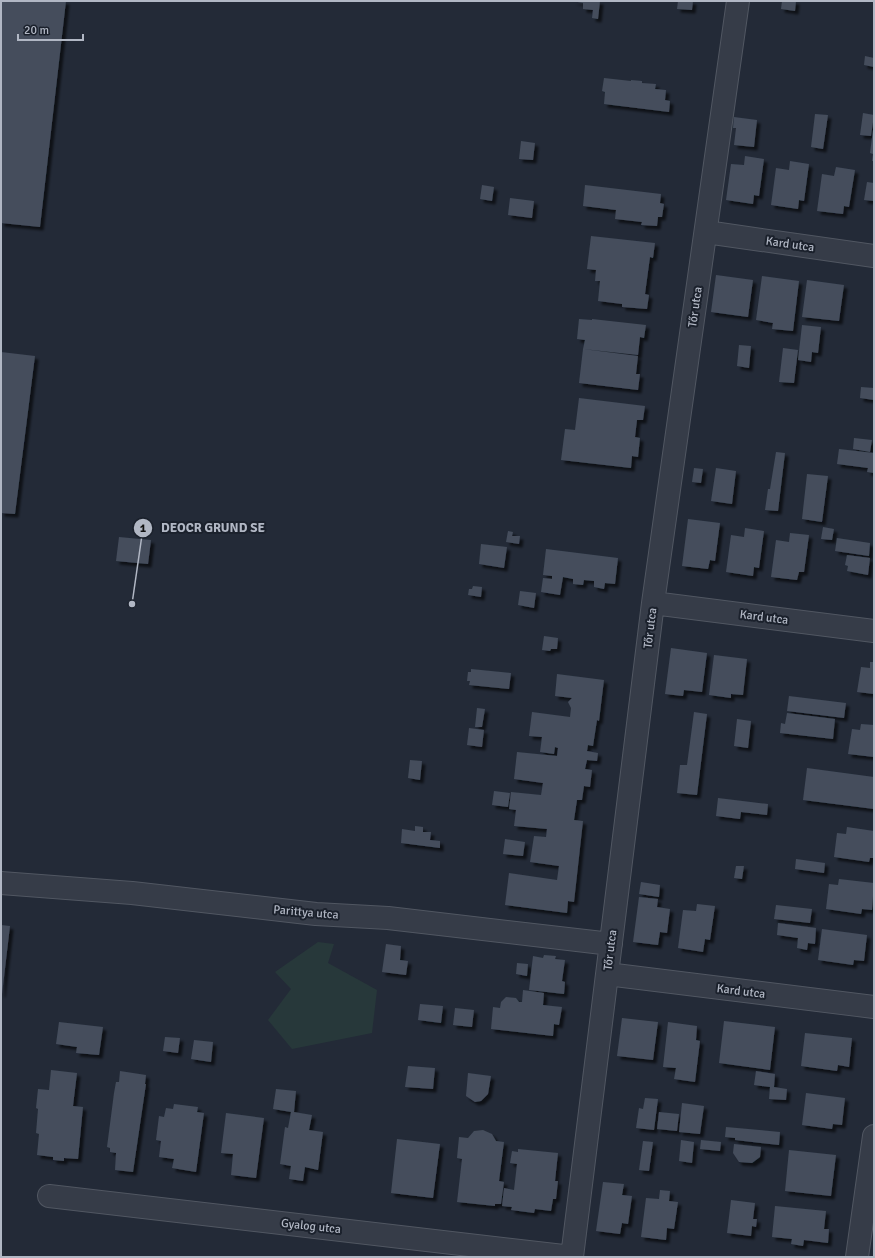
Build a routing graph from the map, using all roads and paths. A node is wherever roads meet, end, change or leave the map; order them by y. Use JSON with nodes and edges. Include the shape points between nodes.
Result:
{"nodes":[{"id":1,"x":738,"y":1,"type":"edge"},
{"id":2,"x":706,"y":232,"type":"junction"},
{"id":3,"x":874,"y":256,"type":"edge"},
{"id":4,"x":653,"y":603,"type":"junction"},
{"id":5,"x":874,"y":631,"type":"edge"},
{"id":6,"x":1,"y":883,"type":"edge"},
{"id":7,"x":611,"y":944,"type":"junction"},
{"id":8,"x":607,"y":974,"type":"junction"},
{"id":9,"x":874,"y":1007,"type":"edge"},
{"id":10,"x":874,"y":1136,"type":"edge"},
{"id":11,"x":49,"y":1196,"type":"dead end"},
{"id":12,"x":572,"y":1257,"type":"edge"},
{"id":13,"x":857,"y":1257,"type":"edge"}],
"edges":[{"from":1,"to":2,"type":"street","name":"Tőr utca"},
{"from":2,"to":3,"type":"street","name":"Kard utca"},
{"from":2,"to":4,"type":"street","name":"Tőr utca"},
{"from":4,"to":5,"type":"street","name":"Kard utca"},
{"from":4,"to":7,"type":"street","name":"Tőr utca"},
{"from":6,"to":7,"type":"street","name":"Parittya utca","via":[[132,893],[316,914],[388,918]]},
{"from":7,"to":8,"type":"street","name":"Tőr utca"},
{"from":8,"to":9,"type":"street","name":"Kard utca"},
{"from":8,"to":12,"type":"street","name":"Tőr utca"},
{"from":10,"to":13,"type":"street"},
{"from":11,"to":12,"type":"street","name":"Gyalog utca"}]}
